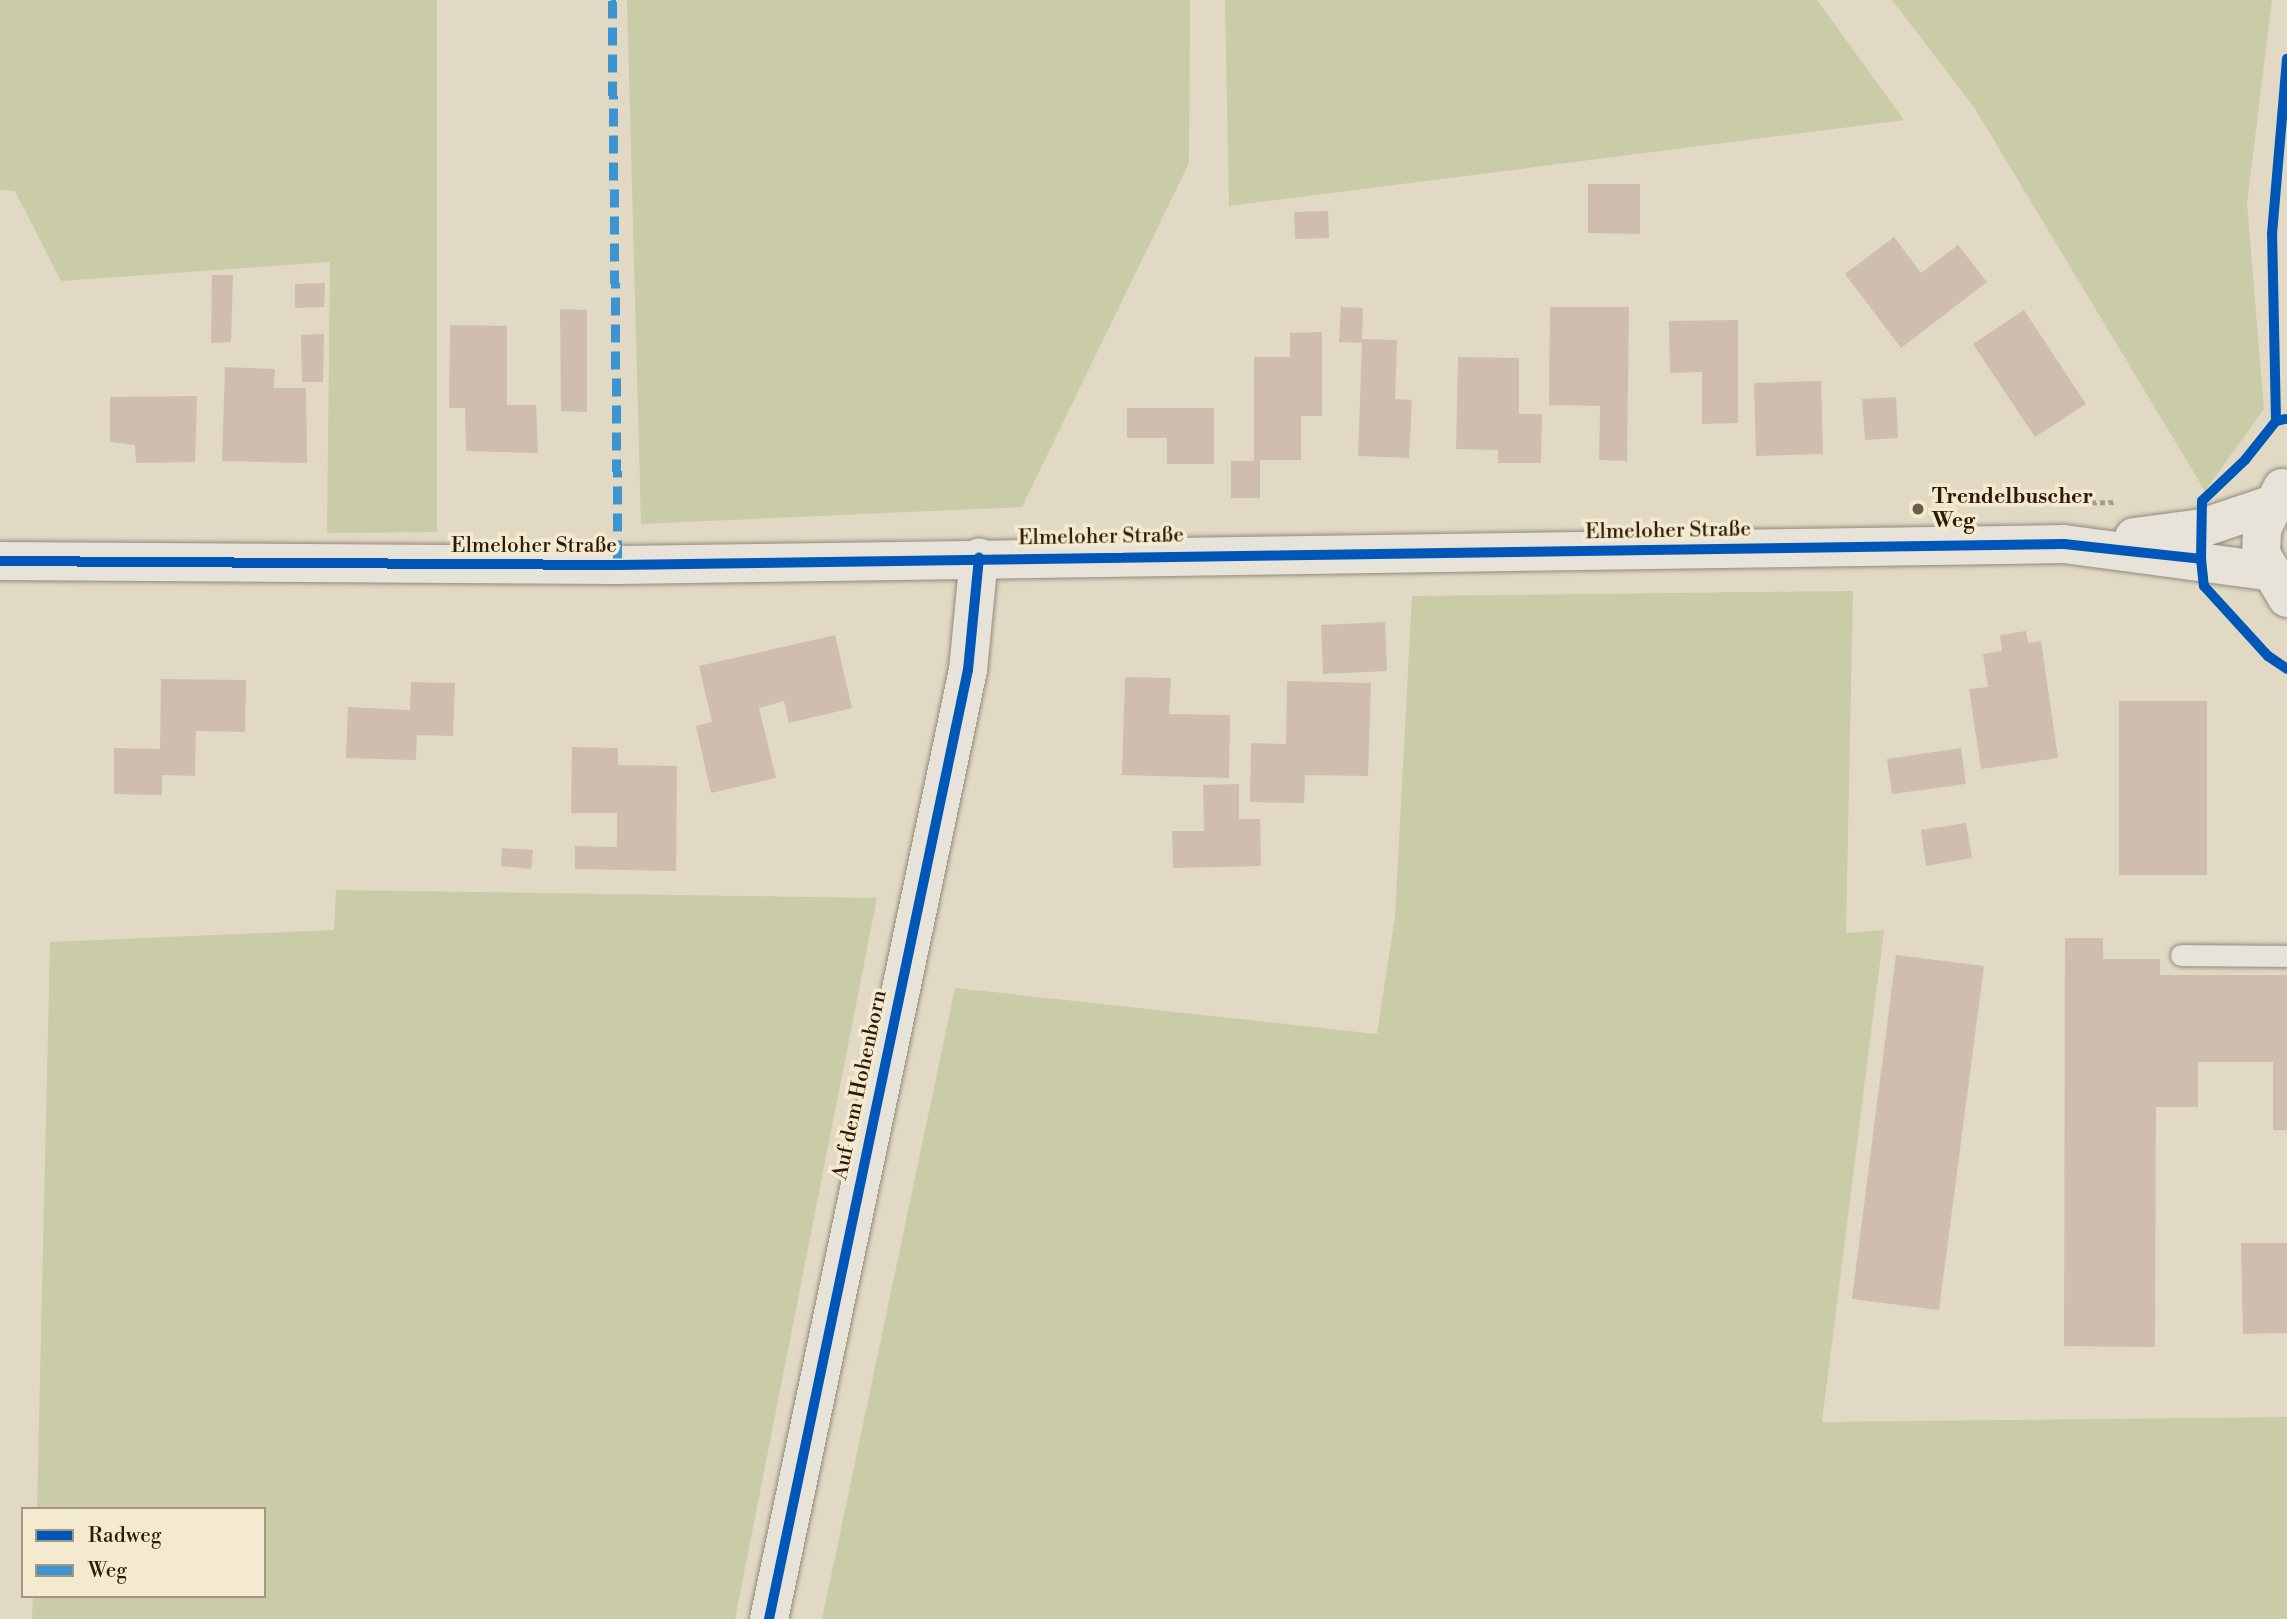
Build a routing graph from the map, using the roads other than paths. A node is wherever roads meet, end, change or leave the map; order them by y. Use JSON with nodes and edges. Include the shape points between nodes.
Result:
{"nodes":[{"id":1,"x":2278,"y":495,"type":"edge"},
{"id":2,"x":2076,"y":544,"type":"junction"},
{"id":3,"x":979,"y":558,"type":"junction"},
{"id":4,"x":0,"y":561,"type":"edge"},
{"id":5,"x":2277,"y":585,"type":"edge"},
{"id":6,"x":2181,"y":954,"type":"dead end"},
{"id":7,"x":2287,"y":956,"type":"edge"},
{"id":8,"x":769,"y":1619,"type":"edge"}],
"edges":[{"from":1,"to":2,"type":"street","name":"Elmeloher Straße","via":[[2202,528]]},
{"from":1,"to":5,"type":"street","via":[[2262,529]]},
{"from":2,"to":3,"type":"street","name":"Elmeloher Straße"},
{"from":2,"to":5,"type":"street","name":"Elmeloher Straße"},
{"from":3,"to":4,"type":"street","name":"Elmeloher Straße","via":[[618,565]]},
{"from":3,"to":8,"type":"street","name":"Auf dem Hohenborn","via":[[968,670]]},
{"from":6,"to":7,"type":"lane"}]}
